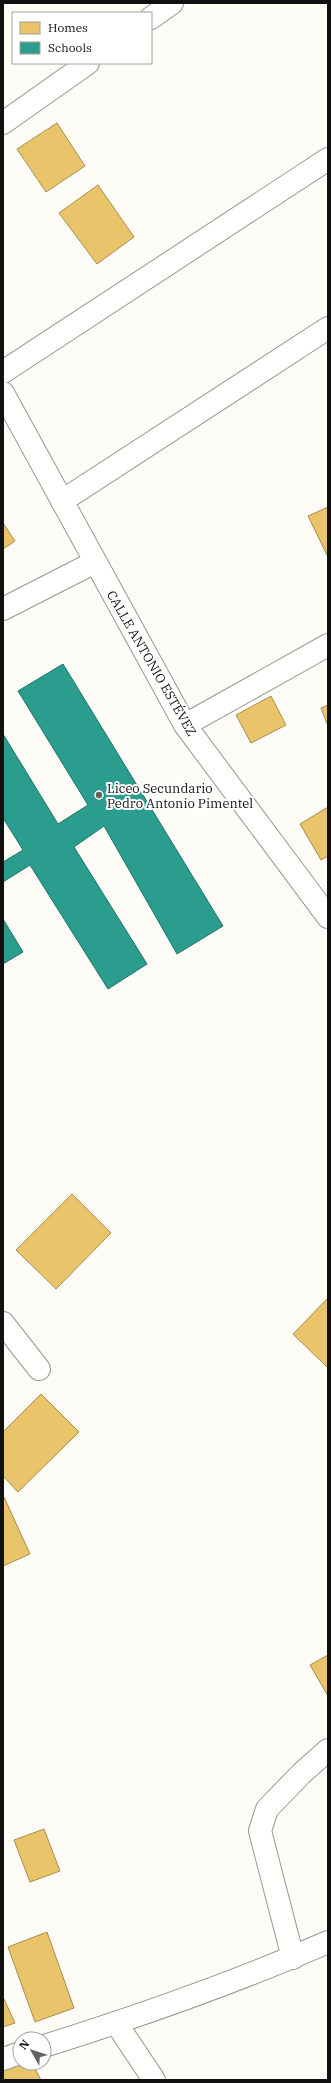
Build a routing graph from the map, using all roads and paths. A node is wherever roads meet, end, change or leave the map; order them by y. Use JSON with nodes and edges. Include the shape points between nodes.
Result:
{"nodes":[{"id":1,"x":172,"y":3,"type":"edge"},
{"id":2,"x":152,"y":17,"type":"edge"},
{"id":3,"x":87,"y":64,"type":"edge"},
{"id":4,"x":3,"y":123,"type":"edge"},
{"id":5,"x":328,"y":159,"type":"edge"},
{"id":6,"x":328,"y":328,"type":"edge"},
{"id":7,"x":3,"y":372,"type":"edge"},
{"id":8,"x":3,"y":393,"type":"edge"},
{"id":9,"x":62,"y":501,"type":"junction"},
{"id":10,"x":95,"y":562,"type":"junction"},
{"id":11,"x":3,"y":609,"type":"edge"},
{"id":12,"x":328,"y":645,"type":"edge"},
{"id":13,"x":185,"y":725,"type":"junction"},
{"id":14,"x":328,"y":917,"type":"edge"},
{"id":15,"x":3,"y":1323,"type":"edge"},
{"id":16,"x":39,"y":1369,"type":"dead end"},
{"id":17,"x":328,"y":1750,"type":"edge"},
{"id":18,"x":328,"y":1942,"type":"edge"},
{"id":19,"x":293,"y":1958,"type":"junction"},
{"id":20,"x":116,"y":2023,"type":"junction"},
{"id":21,"x":52,"y":2043,"type":"edge"},
{"id":22,"x":154,"y":2080,"type":"edge"}],
"edges":[{"from":1,"to":2,"type":"street"},
{"from":3,"to":4,"type":"street"},
{"from":5,"to":7,"type":"street"},
{"from":6,"to":9,"type":"street"},
{"from":8,"to":9,"type":"street","name":"CALLE ANTONIO ESTÉVEZ"},
{"from":9,"to":10,"type":"street","name":"CALLE ANTONIO ESTÉVEZ"},
{"from":10,"to":11,"type":"street"},
{"from":10,"to":13,"type":"street","name":"CALLE ANTONIO ESTÉVEZ"},
{"from":12,"to":13,"type":"street"},
{"from":13,"to":14,"type":"street","name":"CALLE ANTONIO ESTÉVEZ"},
{"from":15,"to":16,"type":"street"},
{"from":17,"to":19,"type":"street","via":[[267,1809],[260,1831]]},
{"from":18,"to":19,"type":"street"},
{"from":19,"to":20,"type":"street"},
{"from":20,"to":21,"type":"street"},
{"from":20,"to":22,"type":"street"}]}
